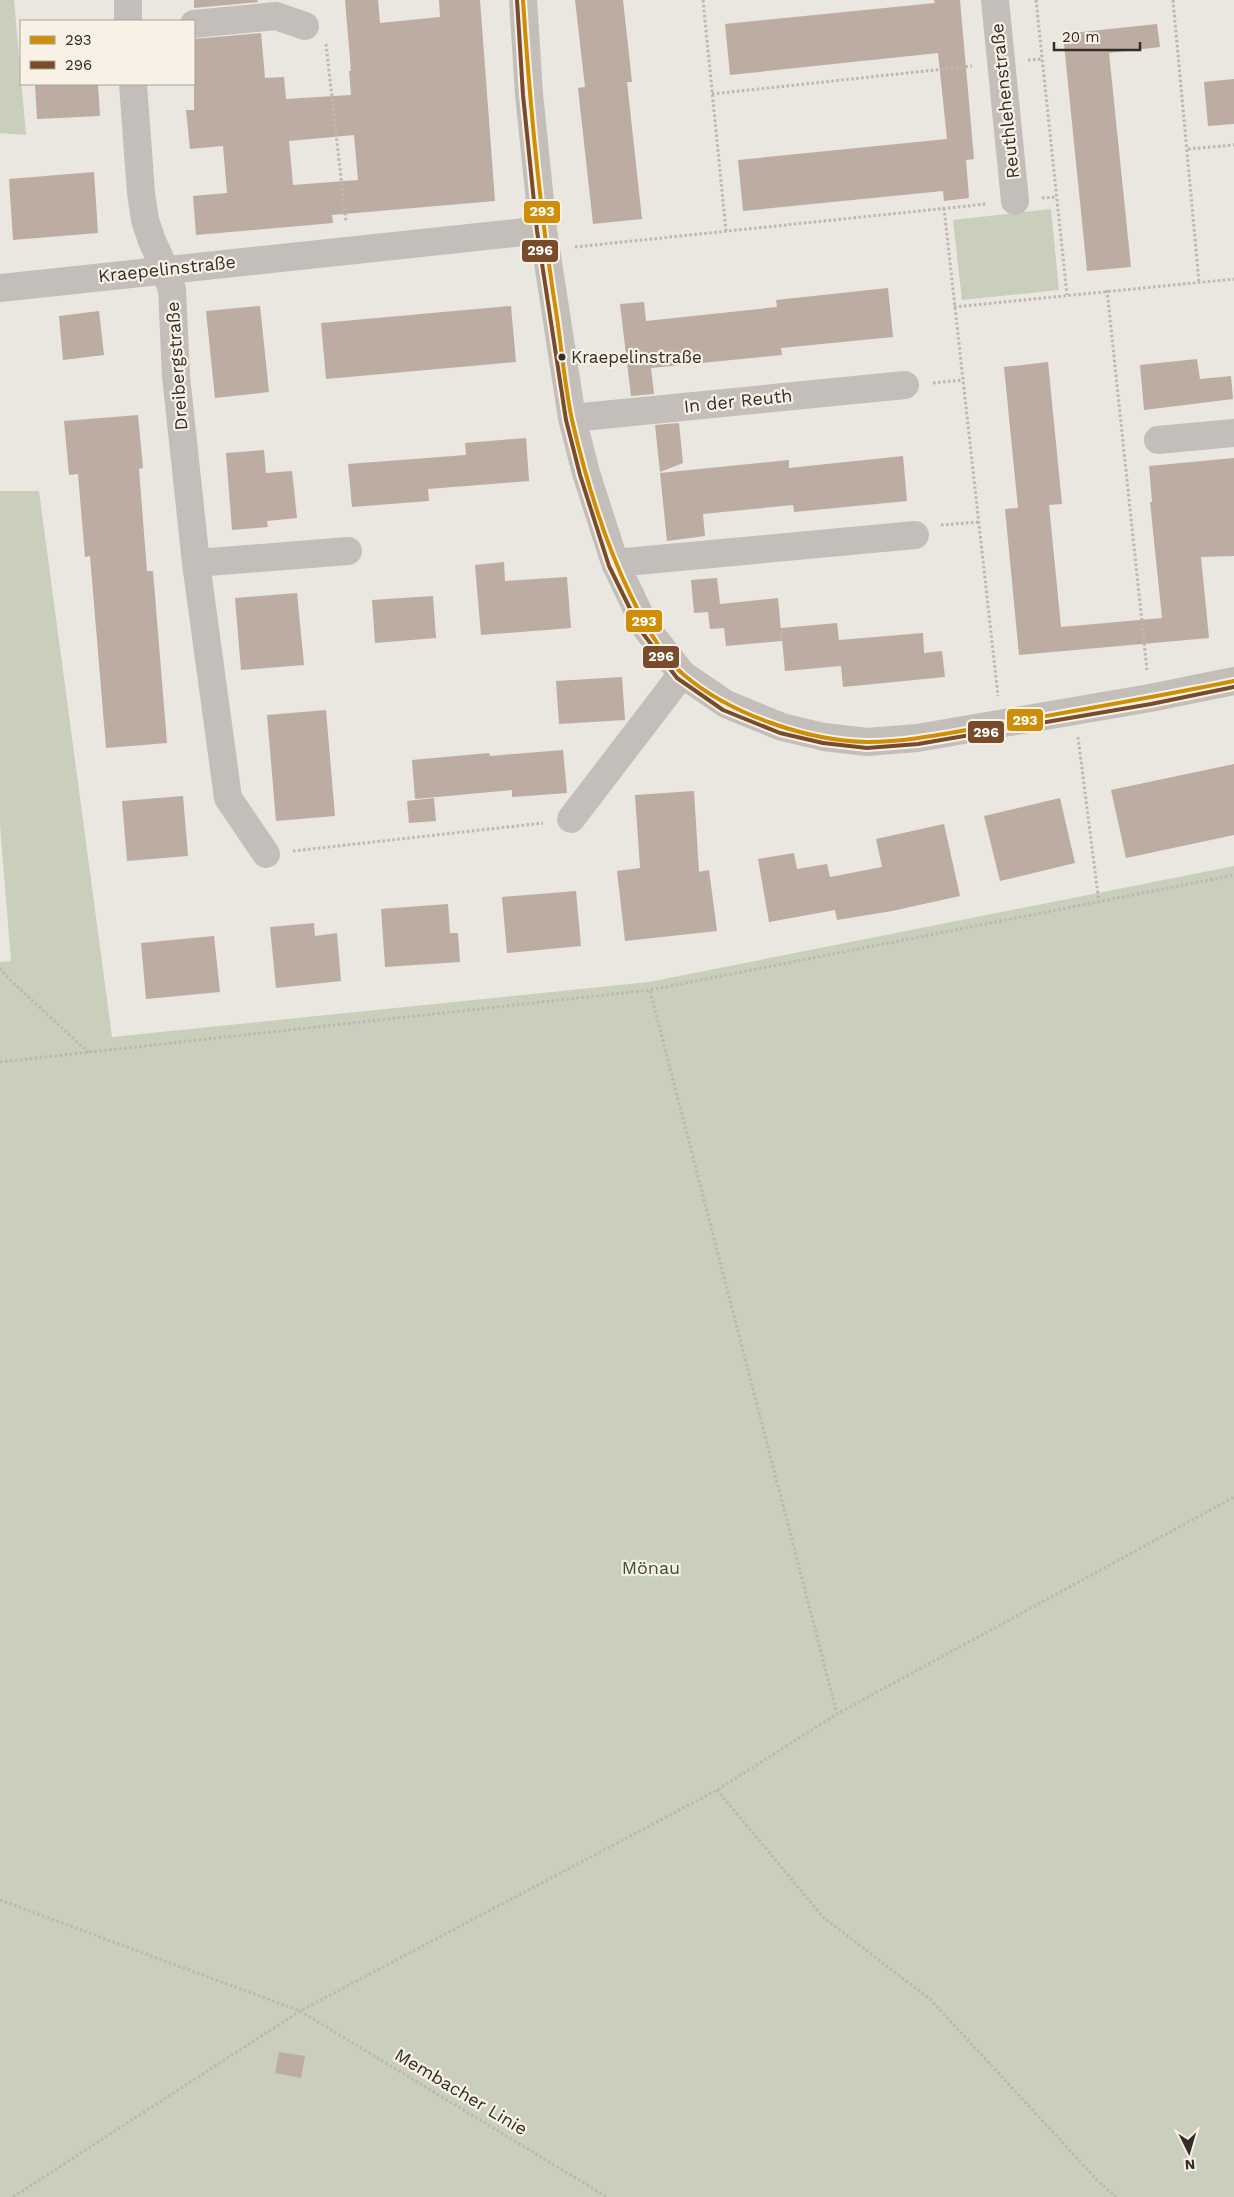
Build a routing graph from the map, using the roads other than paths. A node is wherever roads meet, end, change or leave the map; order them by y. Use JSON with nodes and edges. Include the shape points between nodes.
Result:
{"nodes":[{"id":1,"x":128,"y":0,"type":"edge"},
{"id":2,"x":523,"y":0,"type":"edge"},
{"id":3,"x":995,"y":0,"type":"edge"},
{"id":4,"x":128,"y":20,"type":"edge"},
{"id":5,"x":195,"y":24,"type":"edge"},
{"id":6,"x":315,"y":30,"type":"road end"},
{"id":7,"x":132,"y":85,"type":"edge"},
{"id":8,"x":1015,"y":201,"type":"road end"},
{"id":9,"x":544,"y":240,"type":"junction"},
{"id":10,"x":165,"y":269,"type":"junction"},
{"id":11,"x":0,"y":288,"type":"edge"},
{"id":12,"x":905,"y":385,"type":"dead end"},
{"id":13,"x":572,"y":418,"type":"junction"},
{"id":14,"x":1234,"y":433,"type":"edge"},
{"id":15,"x":1158,"y":440,"type":"dead end"},
{"id":16,"x":915,"y":535,"type":"road end"},
{"id":17,"x":348,"y":551,"type":"dead end"},
{"id":18,"x":196,"y":563,"type":"junction"},
{"id":19,"x":616,"y":563,"type":"junction"},
{"id":20,"x":682,"y":674,"type":"junction"},
{"id":21,"x":1234,"y":681,"type":"edge"},
{"id":22,"x":571,"y":819,"type":"road end"},
{"id":23,"x":266,"y":854,"type":"road end"}],
"edges":[{"from":1,"to":4,"type":"street"},
{"from":2,"to":9,"type":"street"},
{"from":3,"to":8,"type":"street","name":"Reuthlehenstraße"},
{"from":5,"to":6,"type":"street","via":[[276,16]]},
{"from":7,"to":10,"type":"street","name":"Dreibergstraße","via":[[141,193],[152,241]]},
{"from":9,"to":10,"type":"street","name":"Kraepelinstraße","via":[[349,250]]},
{"from":9,"to":13,"type":"street"},
{"from":10,"to":11,"type":"street","name":"Kraepelinstraße"},
{"from":10,"to":18,"type":"street","name":"Dreibergstraße","via":[[172,290],[176,376]]},
{"from":12,"to":13,"type":"street","name":"In der Reuth"},
{"from":13,"to":19,"type":"street","via":[[586,473]]},
{"from":14,"to":15,"type":"street"},
{"from":16,"to":19,"type":"street"},
{"from":17,"to":18,"type":"street"},
{"from":18,"to":23,"type":"street","name":"Dreibergstraße","via":[[228,798]]},
{"from":19,"to":20,"type":"street","via":[[646,628]]},
{"from":20,"to":21,"type":"street","via":[[726,704],[782,727],[824,737],[867,742],[917,738]]},
{"from":20,"to":22,"type":"street"}]}
